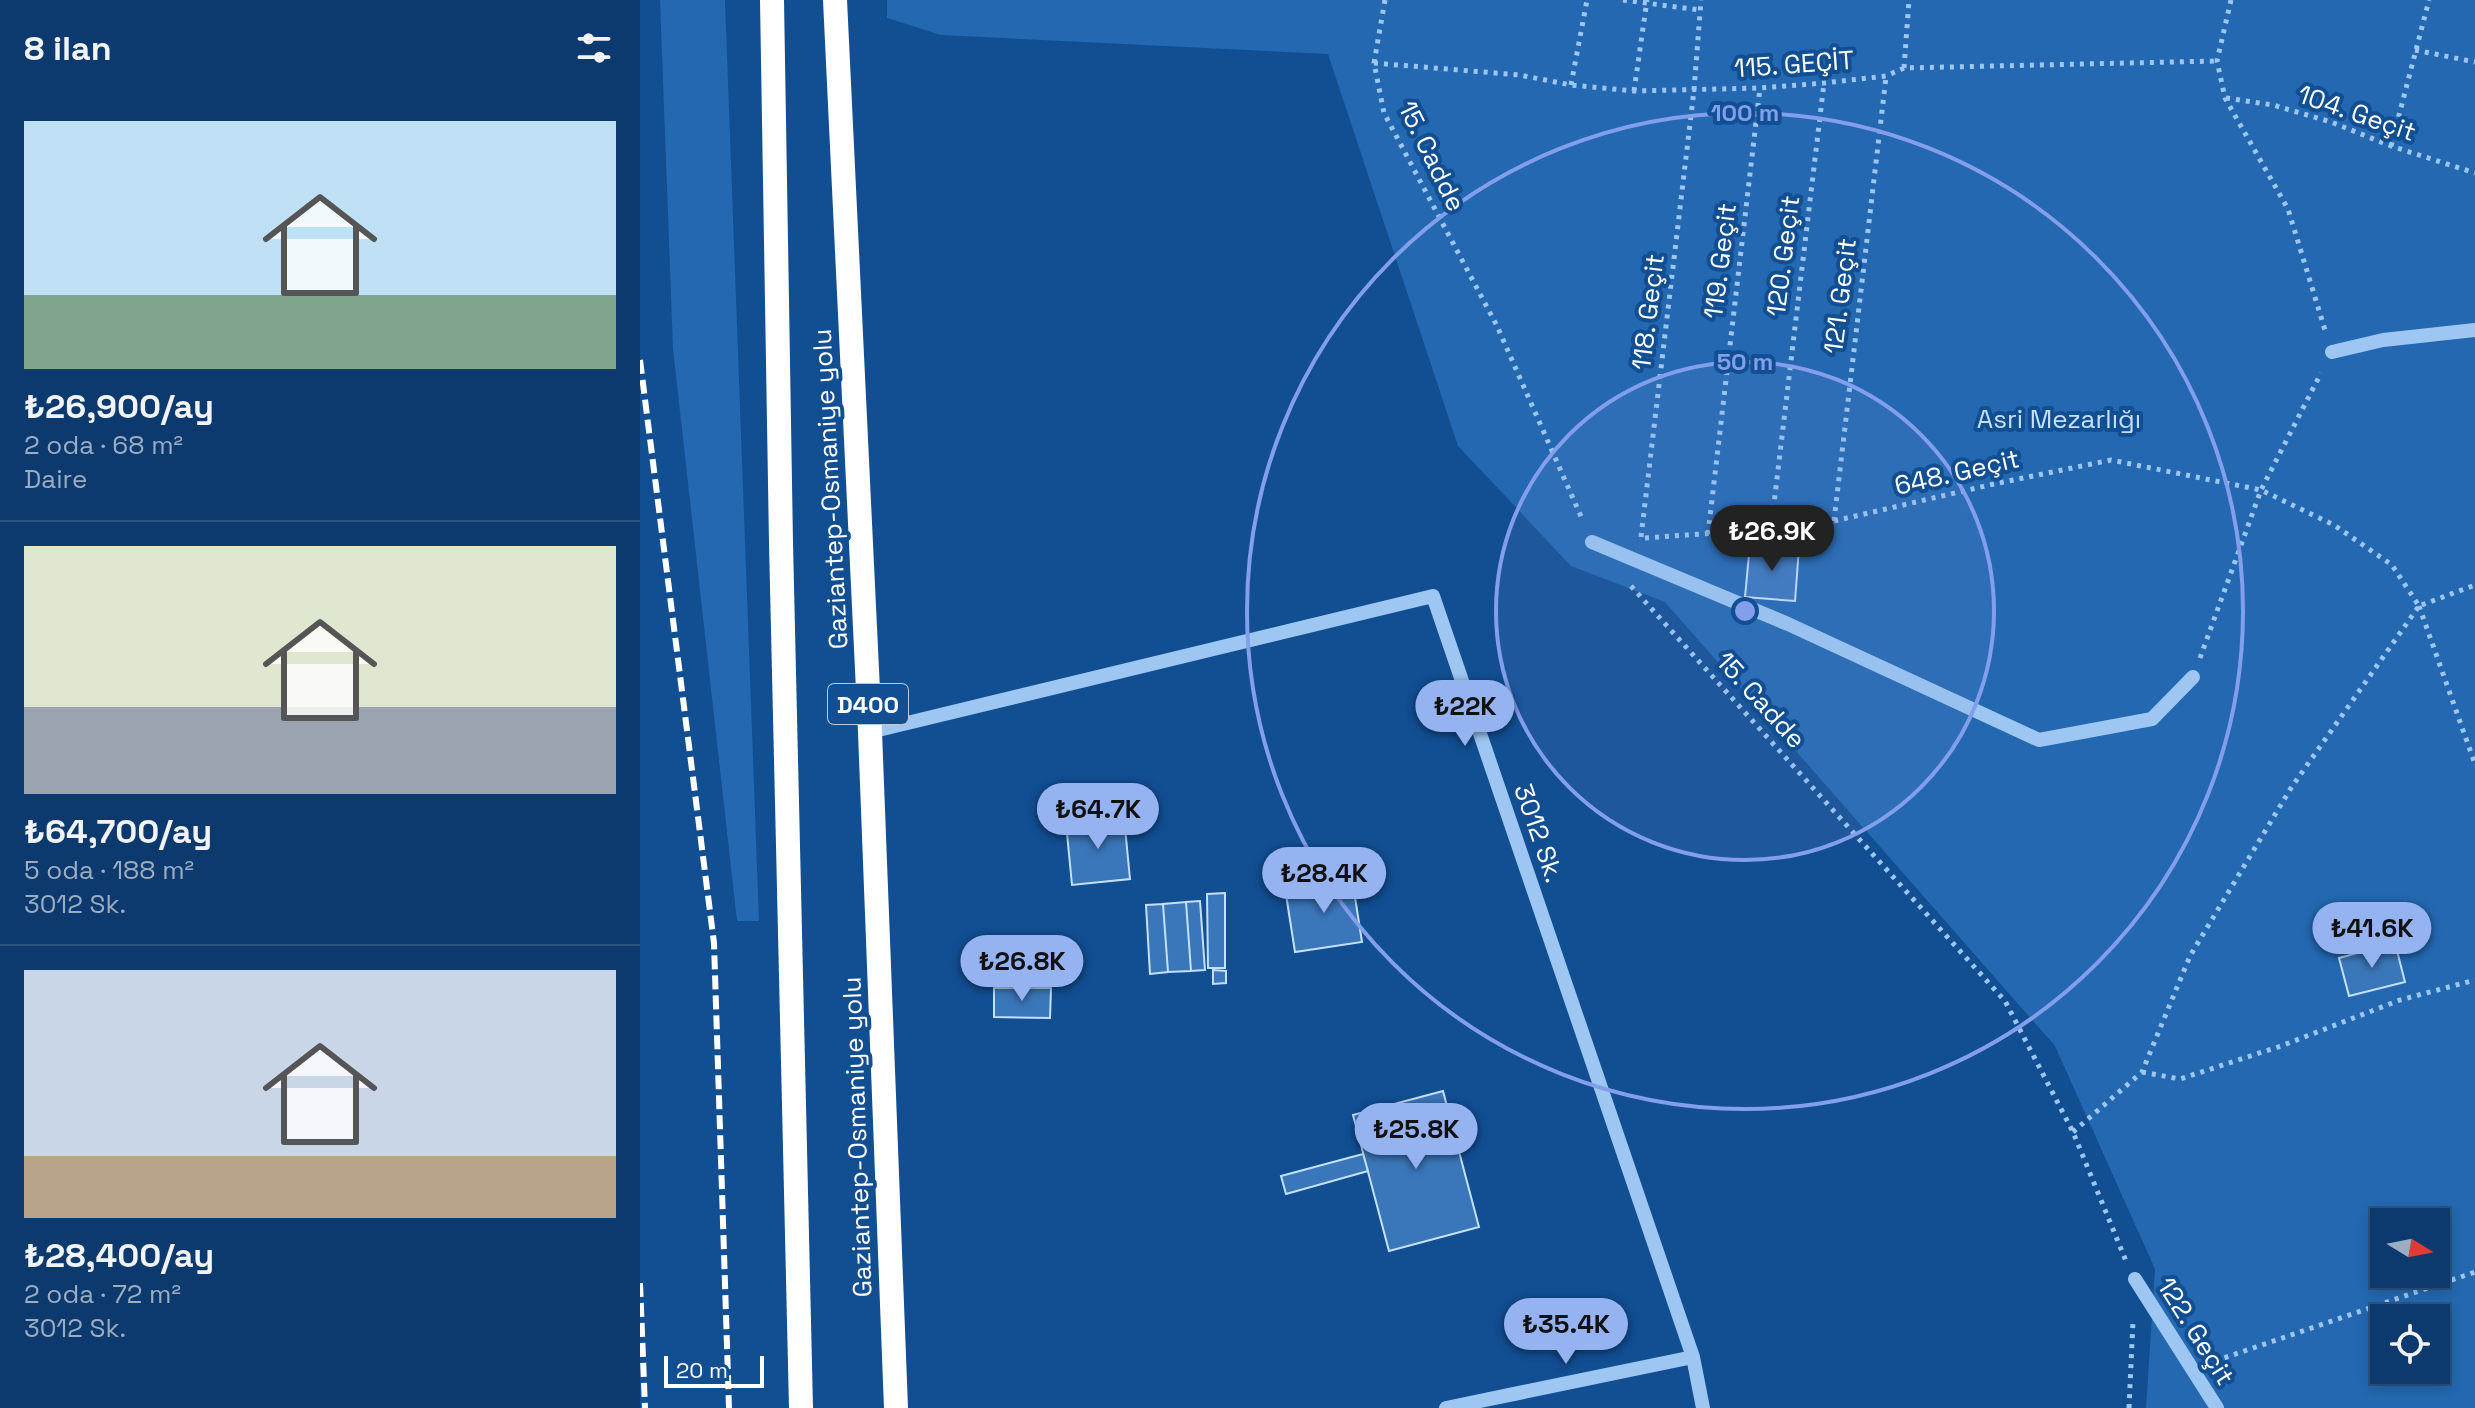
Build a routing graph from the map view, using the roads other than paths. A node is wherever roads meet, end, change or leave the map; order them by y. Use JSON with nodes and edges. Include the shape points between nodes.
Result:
{"nodes":[{"id":1,"x":772,"y":0,"type":"edge"},
{"id":2,"x":835,"y":0,"type":"edge"},
{"id":3,"x":2475,"y":330,"type":"edge"},
{"id":4,"x":2332,"y":352,"type":"road end"},
{"id":5,"x":1592,"y":542,"type":"road end"},
{"id":6,"x":2193,"y":677,"type":"road end"},
{"id":7,"x":870,"y":732,"type":"junction"},
{"id":8,"x":2135,"y":1279,"type":"road end"},
{"id":9,"x":1693,"y":1357,"type":"junction"},
{"id":10,"x":801,"y":1408,"type":"edge"},
{"id":11,"x":896,"y":1408,"type":"edge"},
{"id":12,"x":1446,"y":1408,"type":"edge"},
{"id":13,"x":1703,"y":1408,"type":"edge"},
{"id":14,"x":2217,"y":1408,"type":"edge"}],
"edges":[{"from":1,"to":10,"type":"highway","name":"Gaziantep-Osmaniye yolu"},
{"from":2,"to":7,"type":"highway","name":"Gaziantep-Osmaniye yolu","number":"D400"},
{"from":3,"to":4,"type":"street","via":[[2383,340]]},
{"from":5,"to":6,"type":"street","via":[[1788,624],[2039,740],[2152,719]]},
{"from":7,"to":9,"type":"street","name":"3012 Sk.","via":[[1433,596]]},
{"from":7,"to":11,"type":"highway","name":"Gaziantep-Osmaniye yolu","number":"D400"},
{"from":8,"to":14,"type":"street","name":"122. Geçit"},
{"from":9,"to":12,"type":"street"},
{"from":9,"to":13,"type":"street","name":"3012 Sk."}]}
